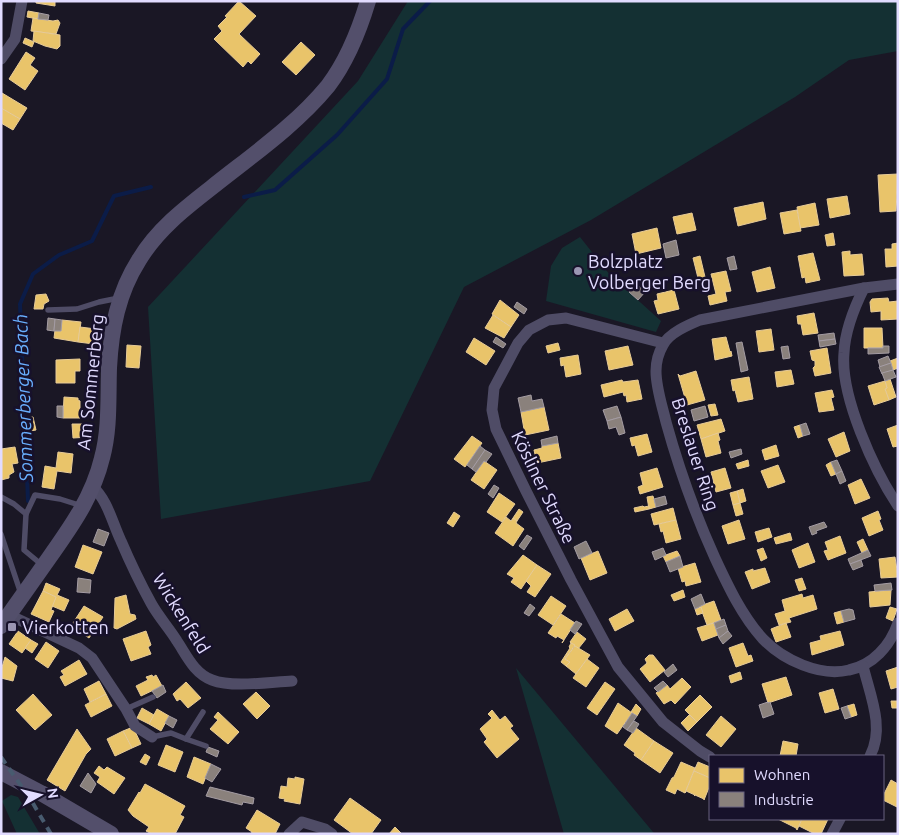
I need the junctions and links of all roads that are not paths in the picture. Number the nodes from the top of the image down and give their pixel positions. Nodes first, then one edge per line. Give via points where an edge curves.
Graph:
1 (22, 1) edge
2 (368, 1) edge
3 (1, 59) edge
4 (898, 284) edge
5 (864, 288) junction
6 (120, 298) junction
7 (48, 310) dead end
8 (663, 343) junction
9 (93, 487) junction
10 (1, 498) edge
11 (84, 506) junction
12 (898, 506) edge
13 (26, 514) junction
14 (1, 534) edge
15 (43, 566) junction
16 (22, 597) junction
17 (4, 621) edge
18 (898, 623) edge
19 (863, 666) junction
20 (292, 681) dead end
21 (153, 697) dead end
22 (126, 709) junction
23 (203, 712) dead end
24 (152, 737) joint
25 (186, 739) junction
26 (206, 746) dead end
27 (871, 755) edge
28 (709, 757) edge
29 (1, 772) edge
30 (839, 820) edge
31 (111, 834) edge
32 (289, 834) edge
33 (332, 834) edge
34 (832, 834) edge

1 - 3 street via 15,40
2 - 6 street, Am Sommerberg via 349,53 328,86 297,118 163,228 150,242
4 - 5 street
5 - 8 street via 700,320 677,331
5 - 12 street via 846,336 844,364 860,430 877,470
6 - 7 lane via 77,309
6 - 9 street, Am Sommerberg via 111,340 107,434
8 - 19 street, Breslauer Ring via 656,381 672,444 702,529 750,624 775,649 800,663 836,673
8 - 28 street, Kösliner Straße via 566,318 548,320 529,330 518,343 494,388 492,410 496,429 521,482 618,667 663,722
9 - 11 street, Am Sommerberg
9 - 20 street, Wickenfeld via 102,496 151,604 200,674 223,683
10 - 13 lane
11 - 13 lane via 35,495
11 - 15 street, Am Sommerberg
13 - 15 lane via 24,550
14 - 16 lane
15 - 16 street, Am Sommerberg
16 - 17 street, Am Sommerberg
17 - 22 street via 79,648 92,658
18 - 19 street, Breslauer Ring via 887,644
19 - 27 street via 877,728
21 - 22 lane
22 - 24 street via 136,726
23 - 25 lane
24 - 25 lane via 171,733
25 - 26 lane
29 - 31 street
30 - 34 street
32 - 33 street via 302,822

